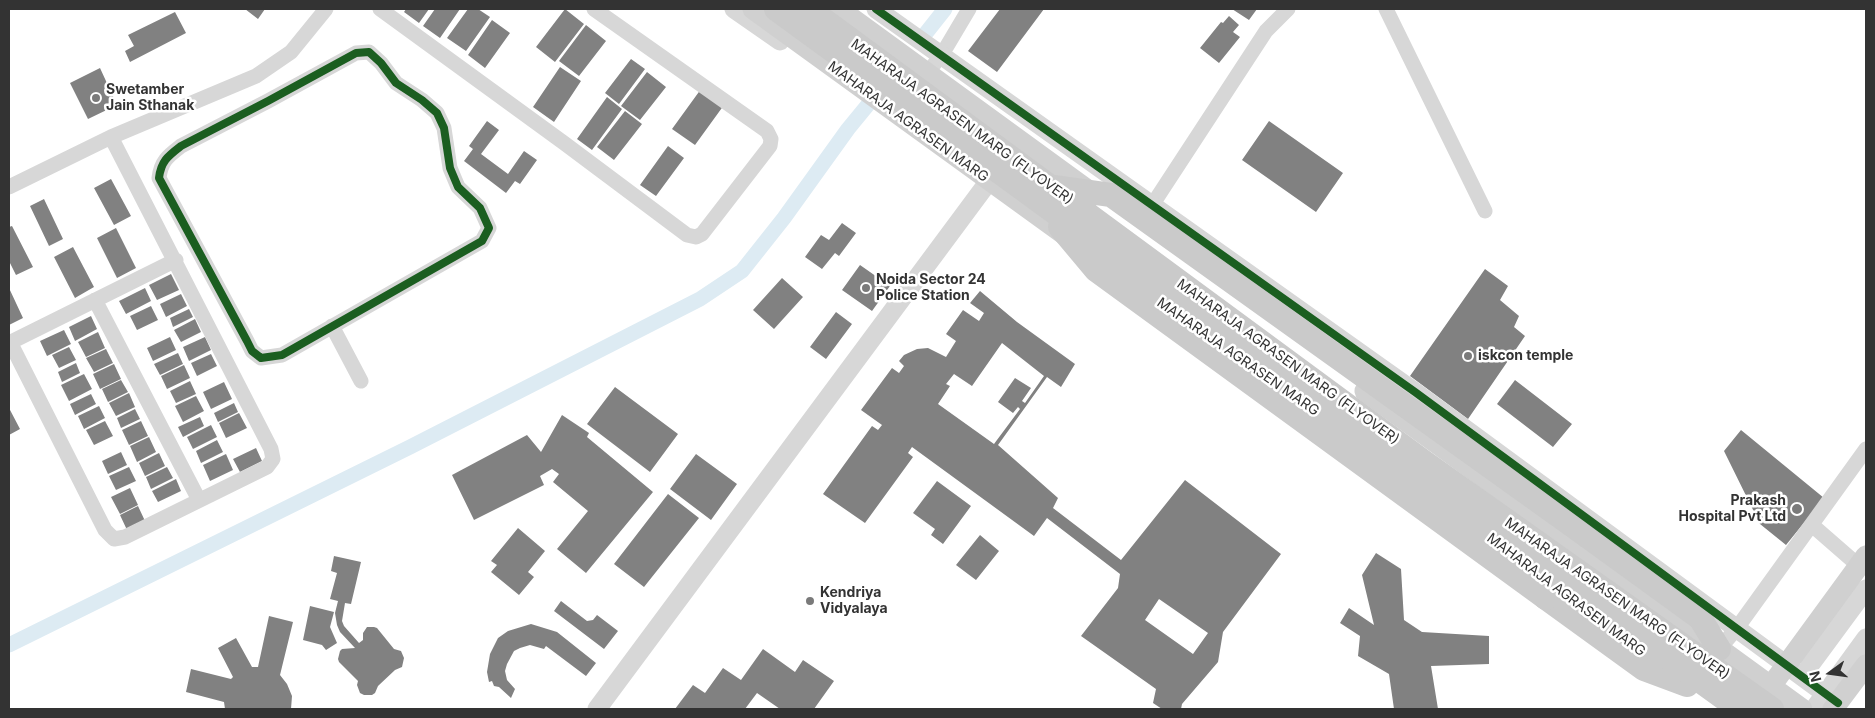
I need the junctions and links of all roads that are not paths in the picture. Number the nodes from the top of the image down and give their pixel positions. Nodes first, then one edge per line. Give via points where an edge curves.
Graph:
1 (326, 9) edge
2 (380, 9) edge
3 (594, 9) edge
4 (734, 9) edge
5 (753, 9) edge
6 (776, 9) edge
7 (809, 9) edge
8 (839, 9) edge
9 (876, 9) edge
10 (969, 9) edge
11 (1288, 9) edge
12 (1386, 9) edge
13 (941, 55) junction
14 (826, 62) junction
15 (927, 72) junction
16 (258, 75) junction
17 (271, 99) junction
18 (111, 136) junction
19 (988, 181) junction
20 (9, 187) edge
21 (1045, 194) junction
22 (1152, 206) junction
23 (1485, 211) dead end
24 (1138, 227) junction
25 (176, 260) junction
26 (95, 300) junction
27 (332, 326) junction
28 (10, 343) edge
29 (361, 381) dead end
30 (1866, 449) edge
31 (198, 500) junction
32 (1812, 524) junction
33 (1550, 526) junction
34 (1863, 561) edge
35 (1527, 566) junction
36 (1866, 589) edge
37 (1737, 628) junction
38 (1866, 638) edge
39 (1719, 649) junction
40 (1787, 665) junction
41 (1810, 665) dead end
42 (1866, 665) edge
43 (1834, 682) tunnel mouth
44 (1687, 685) junction
45 (1771, 698) edge
46 (1836, 706) edge
47 (597, 709) edge
48 (1720, 709) edge
49 (1739, 709) edge
50 (1802, 709) edge

1 - 16 street via 291,52
2 - 3 street via 687,235 696,238 770,146 771,139 767,131
4 - 14 street via 798,54
5 - 14 main road, MAHARAJA AGRASEN MARG
6 - 21 main road, MAHARAJA AGRASEN MARG (FLYOVER), bridge
7 - 21 main road, MAHARAJA AGRASEN MARG (FLYOVER), bridge
8 - 15 main road
9 - 13 street
10 - 13 street
11 - 22 street via 1266,31
12 - 23 street
13 - 15 street
13 - 22 street
14 - 19 main road, MAHARAJA AGRASEN MARG
15 - 24 main road
16 - 17 street
16 - 18 street
17 - 27 street via 181,146 160,166 159,178 252,352 261,358 282,355
17 - 27 street via 356,53 368,52 396,83 437,113 444,128 450,168 458,187 480,208 489,228 482,241
18 - 20 street
18 - 25 street
19 - 35 main road, MAHARAJA AGRASEN MARG
19 - 47 street
21 - 39 main road, bridge via 1111,195 1700,618
21 - 44 main road, bridge via 1096,270 1644,669
21 - 45 main road, MAHARAJA AGRASEN MARG (FLYOVER), bridge via 1424,462
21 - 49 main road, MAHARAJA AGRASEN MARG (FLYOVER), bridge
22 - 24 street
22 - 37 street via 1415,392
24 - 33 main road
25 - 26 street
25 - 31 street via 271,449 273,459 267,467
26 - 28 street
26 - 31 street
27 - 29 street
28 - 31 street via 104,530 114,539 125,537
30 - 32 street
32 - 34 street
32 - 37 street
33 - 35 main road
33 - 39 main road
34 - 40 main road
35 - 44 main road, MAHARAJA AGRASEN MARG
36 - 41 street
37 - 39 street
37 - 40 street
38 - 43 street
39 - 45 main road
40 - 45 main road
40 - 46 street
42 - 46 main road
44 - 48 main road, MAHARAJA AGRASEN MARG
45 - 50 main road

